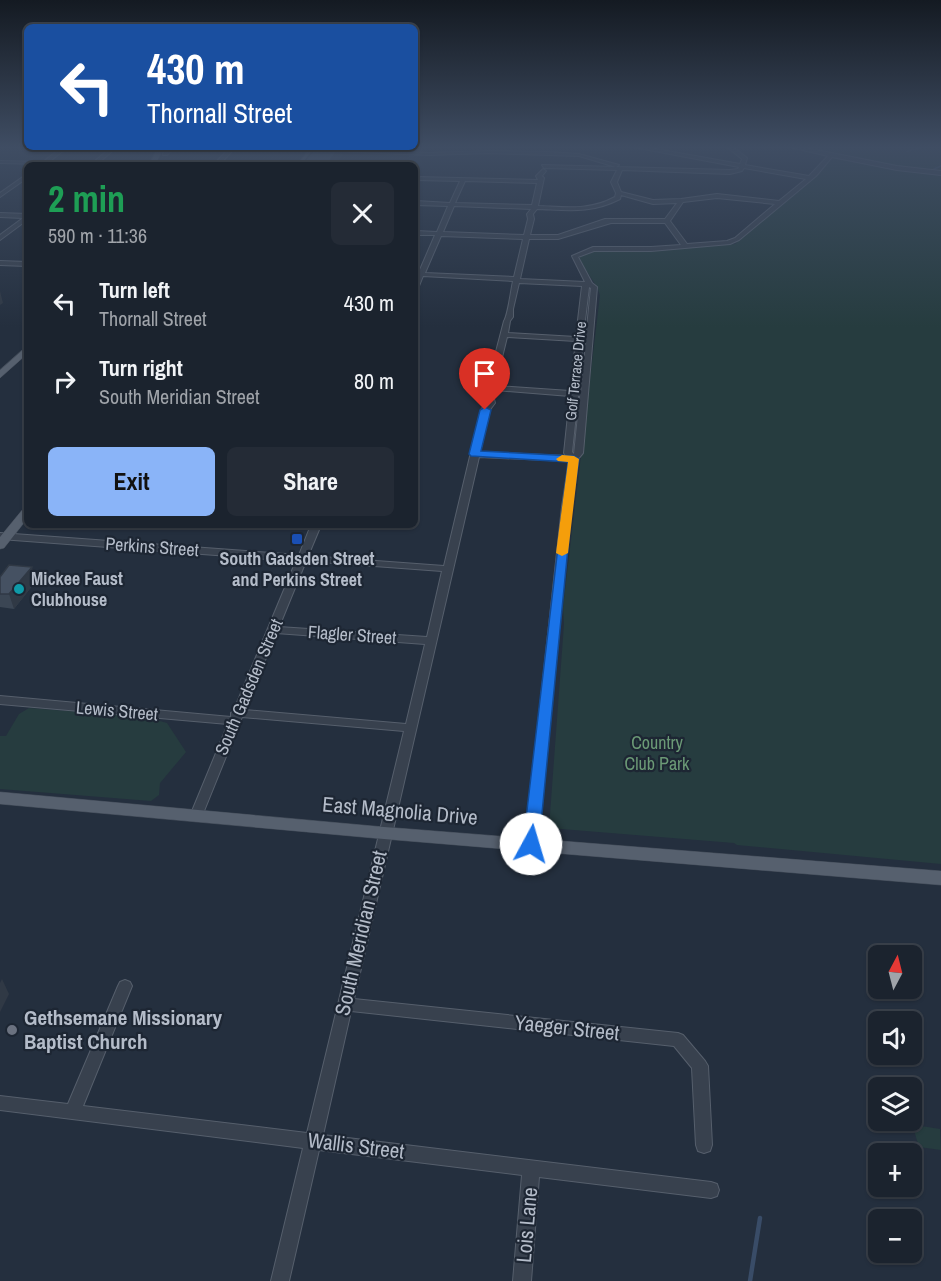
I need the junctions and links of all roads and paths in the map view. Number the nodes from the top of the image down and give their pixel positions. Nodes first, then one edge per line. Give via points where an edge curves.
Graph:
1 (451, 207) edge
2 (498, 207) edge
3 (601, 207) edge
4 (677, 207) edge
5 (774, 207) edge
6 (534, 209) junction
7 (0, 215) edge
8 (24, 217) edge
9 (24, 219) edge
10 (601, 219) dead end
11 (667, 221) junction
12 (609, 222) junction
13 (418, 233) edge
14 (440, 234) junction
15 (526, 237) junction
16 (0, 238) edge
17 (686, 247) junction
18 (0, 263) edge
19 (24, 264) edge
20 (418, 275) edge
21 (517, 280) junction
22 (589, 284) junction
23 (504, 335) junction
24 (579, 338) junction
25 (589, 339) junction
26 (24, 353) edge
27 (0, 375) edge
28 (490, 391) junction
29 (574, 393) junction
30 (584, 394) junction
31 (475, 454) junction
32 (574, 459) junction
33 (24, 514) edge
34 (315, 528) edge
35 (2, 539) edge
36 (302, 558) junction
37 (448, 569) junction
38 (273, 630) junction
39 (430, 641) junction
40 (0, 700) edge
41 (235, 717) junction
42 (410, 728) junction
43 (0, 798) edge
44 (196, 816) junction
45 (384, 833) junction
46 (531, 844) junction
47 (941, 878) edge
48 (125, 986) dead end
49 (344, 1004) junction
50 (0, 1103) edge
51 (72, 1112) junction
52 (314, 1141) junction
53 (704, 1144) dead end
54 (531, 1169) junction
55 (711, 1191) dead end
56 (280, 1281) edge
57 (522, 1281) edge

1 - 14 street
2 - 6 street
3 - 6 street
4 - 11 street
5 - 17 street, Golf Terrace Drive via 730,242
6 - 15 street, South Meridian Street via 536,214
7 - 8 street
9 - 16 street
10 - 12 street
11 - 12 street
11 - 17 street
12 - 15 street via 565,236
13 - 14 street
14 - 15 street
14 - 20 street
15 - 21 street, South Meridian Street
17 - 22 street, Golf Terrace Drive via 579,253 576,261
18 - 19 street
20 - 21 street
21 - 22 street
21 - 23 street, South Meridian Street
22 - 24 street, Golf Terrace Drive via 585,286
22 - 25 street, Golf Terrace Drive via 594,287
23 - 24 street
23 - 28 street, South Meridian Street
24 - 25 street
24 - 29 street, Golf Terrace Drive
25 - 30 street, Golf Terrace Drive
26 - 27 main road
28 - 29 street
28 - 31 street, South Meridian Street via 491,403 485,410
29 - 30 street
29 - 32 street, Golf Terrace Drive via 568,453
30 - 32 street, Golf Terrace Drive via 579,453
31 - 32 street
31 - 37 street, South Meridian Street
32 - 46 street, Golf Terrace Drive
33 - 35 main road
34 - 36 street, South Gadsden Street
35 - 36 street, Perkins Street
36 - 37 street, Perkins Street
36 - 38 street, South Gadsden Street
37 - 39 street, South Meridian Street
38 - 39 street, Flagler Street
38 - 41 street, South Gadsden Street
39 - 42 street, South Meridian Street
40 - 41 street, Lewis Street
41 - 42 street, Lewis Street
41 - 44 street, South Gadsden Street
42 - 45 street, South Meridian Street
43 - 44 main road, East Magnolia Drive
44 - 45 main road, East Magnolia Drive
45 - 46 main road, East Magnolia Drive
45 - 49 street, South Meridian Street
46 - 47 main road, East Magnolia Drive
48 - 51 street
49 - 52 street, South Meridian Street
49 - 53 street, Yaeger Street via 678,1040 700,1066
50 - 51 street, Wallis Street
51 - 52 street, Wallis Street
52 - 54 street, Wallis Street
52 - 56 street, South Meridian Street
54 - 55 street, Wallis Street
54 - 57 street, Lois Lane

